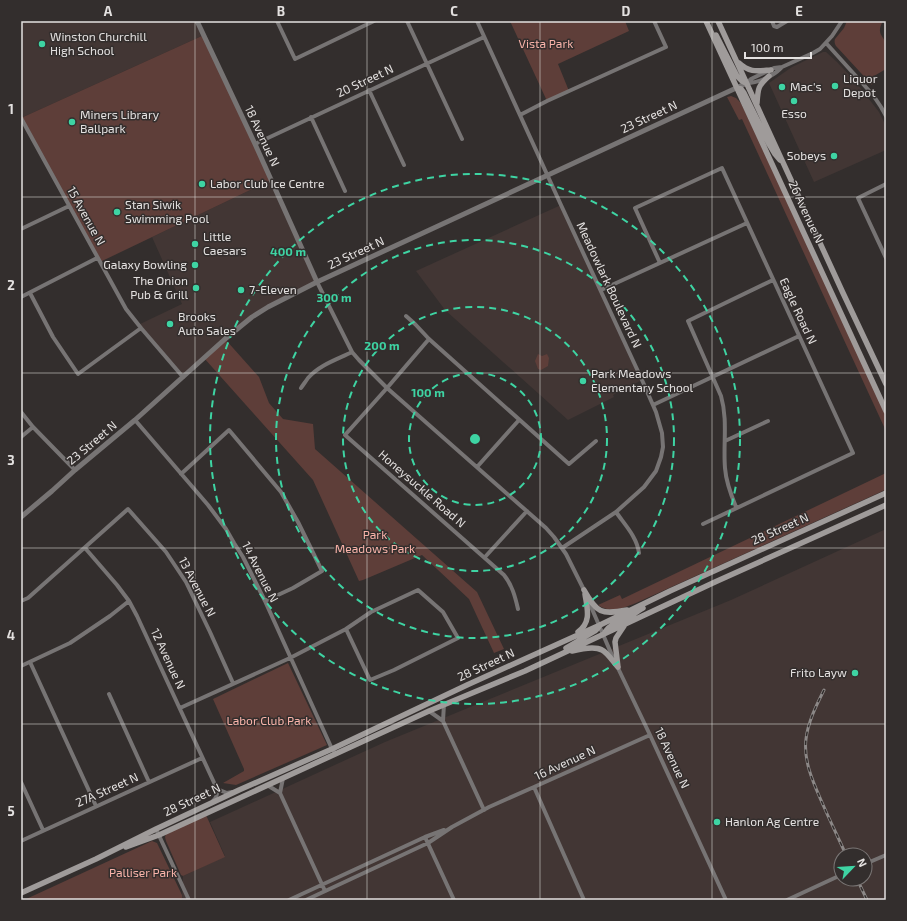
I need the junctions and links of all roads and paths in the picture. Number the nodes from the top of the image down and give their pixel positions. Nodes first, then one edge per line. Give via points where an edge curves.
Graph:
1 (197, 21) edge
2 (277, 21) edge
3 (374, 21) edge
4 (407, 21) edge
5 (477, 21) edge
6 (654, 21) edge
7 (706, 21) edge
8 (718, 21) edge
9 (772, 21) edge
10 (787, 21) edge
11 (842, 21) edge
12 (484, 37) junction
13 (826, 43) junction
14 (737, 62) junction
15 (427, 64) junction
16 (782, 67) junction
17 (771, 70) junction
18 (769, 76) junction
19 (747, 83) junction
20 (737, 88) junction
21 (369, 90) junction
22 (886, 104) edge
23 (757, 105) junction
24 (881, 107) junction
25 (520, 115) junction
26 (886, 116) edge
27 (21, 118) edge
28 (311, 118) junction
29 (462, 138) dead end
30 (255, 144) junction
31 (404, 165) dead end
32 (785, 166) junction
33 (548, 175) junction
34 (886, 184) edge
35 (345, 192) dead end
36 (69, 206) junction
37 (747, 222) junction
38 (21, 229) edge
39 (98, 258) junction
40 (886, 258) edge
41 (660, 263) junction
42 (773, 280) junction
43 (318, 282) junction
44 (601, 290) junction
45 (30, 293) junction
46 (21, 297) edge
47 (406, 316) dead end
48 (140, 328) junction
49 (799, 336) junction
50 (429, 339) junction
51 (352, 352) junction
52 (183, 377) junction
53 (712, 377) junction
54 (886, 384) edge
55 (874, 385) junction
56 (301, 388) dead end
57 (387, 388) junction
58 (653, 405) junction
59 (886, 407) edge
60 (21, 412) edge
61 (886, 412) edge
62 (135, 420) junction
63 (519, 420) junction
64 (768, 421) dead end
65 (33, 427) junction
66 (21, 437) edge
67 (596, 441) dead end
68 (726, 441) junction
69 (477, 467) junction
70 (75, 470) junction
71 (181, 474) junction
72 (886, 493) edge
73 (886, 501) edge
74 (886, 505) edge
75 (736, 508) junction
76 (527, 511) junction
77 (616, 512) junction
78 (21, 517) edge
79 (859, 517) junction
80 (703, 524) dead end
81 (85, 548) junction
82 (562, 548) junction
83 (639, 553) dead end
84 (485, 557) junction
85 (584, 590) junction
86 (670, 591) junction
87 (21, 601) edge
88 (129, 601) junction
89 (264, 601) junction
90 (635, 608) junction
91 (518, 609) dead end
92 (625, 624) junction
93 (600, 625) junction
94 (346, 629) junction
95 (603, 634) junction
96 (566, 640) junction
97 (562, 653) junction
98 (290, 658) junction
99 (30, 662) junction
100 (21, 666) edge
101 (618, 667) junction
102 (525, 671) junction
103 (233, 683) junction
104 (109, 694) dead end
105 (444, 704) junction
106 (180, 708) junction
107 (429, 711) junction
108 (443, 721) junction
109 (650, 735) junction
110 (334, 752) junction
111 (202, 758) junction
112 (283, 778) junction
113 (21, 782) edge
114 (149, 782) junction
115 (267, 785) junction
116 (534, 787) junction
117 (217, 789) junction
118 (239, 790) junction
119 (280, 793) junction
120 (96, 806) junction
121 (208, 806) junction
122 (484, 810) junction
123 (452, 827) junction
124 (156, 829) junction
125 (43, 830) junction
126 (159, 835) junction
127 (425, 837) junction
128 (21, 841) edge
129 (428, 843) junction
130 (886, 855) edge
131 (96, 859) junction
132 (873, 861) edge
133 (833, 879) edge
134 (322, 885) junction
135 (325, 891) junction
136 (21, 893) edge
137 (189, 900) edge
138 (289, 900) edge
139 (306, 900) edge
140 (454, 900) edge
141 (584, 900) edge
142 (726, 900) edge
143 (787, 900) edge

1 - 30 street, 18 Avenue N
2 - 3 street via 295,59
4 - 15 street
5 - 12 street, Meadowlark Boulevard N
6 - 25 street via 666,47
7 - 19 main road via 714,31 737,76
7 - 20 main road, 26 Avenue N
8 - 14 main road, 26 Avenue N
9 - 10 street via 777,27
11 - 13 street, 23 Street N
12 - 15 street, 20 Street N
12 - 25 street, Meadowlark Boulevard N
13 - 16 street, 23 Street N via 813,53
13 - 24 street
14 - 17 main road via 749,70
14 - 19 main road, 26 Avenue N
15 - 21 street, 20 Street N
15 - 29 street
16 - 17 street, 23 Street N
16 - 18 street, 23 Street N
17 - 19 street, 23 Street N
18 - 19 street, 23 Street N
18 - 23 main road via 758,89
19 - 20 street, 23 Street N
19 - 23 main road, 26 Avenue N
20 - 32 main road via 744,93 769,144
20 - 33 street, 23 Street N
20 - 55 main road, 26 Avenue N
21 - 28 street, 20 Street N
21 - 31 street
22 - 24 street
23 - 32 main road, 26 Avenue N
24 - 26 street
25 - 33 street, Meadowlark Boulevard N
27 - 36 street, 15 Avenue N
28 - 30 street, 20 Street N
28 - 35 street
30 - 43 street, 18 Avenue N
32 - 54 main road, 26 Avenue N
33 - 43 street, 23 Street N
33 - 44 street, Meadowlark Boulevard N
34 - 40 street via 858,198
36 - 38 street
36 - 39 street, 15 Avenue N
37 - 41 street
37 - 41 street, Eagle Road N via 722,168 635,208
37 - 42 street, Eagle Road N
39 - 45 street
39 - 48 street, 15 Avenue N via 126,309
41 - 44 street
42 - 49 street, Eagle Road N
42 - 53 street via 688,321
43 - 51 street, 18 Avenue N
43 - 52 street, 23 Street N via 252,317
44 - 58 street, Meadowlark Boulevard N
45 - 46 street
45 - 48 street via 53,337 78,374
47 - 50 street
48 - 52 street, 15 Avenue N
49 - 53 street
49 - 75 street, Eagle Road N via 853,453
50 - 57 street
50 - 63 street
51 - 56 street via 316,370
51 - 57 street, 18 Avenue N
52 - 62 street, 23 Street N
53 - 58 street
53 - 68 street via 723,404
55 - 59 main road
55 - 61 main road, 26 Avenue N
57 - 69 street, 18 Avenue N
57 - 84 street, Honeysuckle Road N via 346,435
58 - 77 street, Meadowlark Boulevard N via 663,438 659,464 644,487
60 - 65 street
62 - 70 street, 23 Street N
62 - 71 street, 14 Avenue N
63 - 67 street via 570,464
63 - 69 street
64 - 68 street
65 - 66 street
65 - 70 street
68 - 75 street via 726,478
69 - 76 street, 18 Avenue N
70 - 78 street, 23 Street N
71 - 89 street, 14 Avenue N via 226,529
71 - 89 street via 229,430 281,492 322,571
72 - 86 main road, 28 Street N
73 - 79 main road
74 - 79 main road, 28 Street N
75 - 80 street, Eagle Road N
76 - 82 street, 18 Avenue N via 546,528
76 - 84 street
77 - 82 street, Meadowlark Boulevard N
77 - 83 street via 635,539
79 - 92 main road, 28 Street N
81 - 87 street via 28,598
81 - 88 street, 12 Avenue N
81 - 103 street, 13 Avenue N via 128,510 166,552 186,582
82 - 85 street, 18 Avenue N
84 - 91 street, Honeysuckle Road N via 508,580
85 - 90 main road via 596,608 605,612
85 - 93 street, 18 Avenue N
85 - 96 main road via 587,622
86 - 90 main road, 28 Street N
86 - 95 main road via 613,624
88 - 99 street via 70,643
88 - 106 street, 12 Avenue N
89 - 98 street, 14 Avenue N
90 - 93 main road, 28 Street N
92 - 95 main road, 28 Street N
92 - 101 main road via 615,642
93 - 95 street, 18 Avenue N
93 - 96 main road, 28 Street N
93 - 102 main road via 595,631
94 - 94 street via 371,612 418,590 443,612 458,638 370,680
94 - 98 street
95 - 97 main road, 28 Street N
95 - 101 street, 18 Avenue N
96 - 110 main road, 28 Street N
97 - 101 main road via 597,648 603,650
97 - 102 main road, 28 Street N
98 - 103 street
98 - 110 street, 14 Avenue N
99 - 100 street
99 - 120 street
101 - 109 street, 18 Avenue N
102 - 105 main road, 28 Street N
103 - 106 street
104 - 114 street
105 - 107 main road, 28 Street N
105 - 108 street
106 - 111 street, 12 Avenue N
107 - 108 street
107 - 110 main road, 28 Street N
108 - 122 street
109 - 116 street, 16 Avenue N
109 - 142 street, 18 Avenue N
110 - 112 main road, 28 Street N
110 - 118 main road, 28 Street N
111 - 114 street, 27A Street N
111 - 117 street, 12 Avenue N
112 - 115 main road, 28 Street N
112 - 119 street
113 - 125 street
114 - 120 street, 27A Street N
115 - 119 street
115 - 126 main road, 28 Street N
116 - 122 street
116 - 141 street, 16 Avenue N
117 - 118 street via 227,793
117 - 121 street via 216,798
118 - 121 main road, 28 Street N
119 - 134 street
120 - 125 street, 27A Street N
121 - 124 main road, 28 Street N
122 - 123 street
123 - 127 street
123 - 129 street
124 - 126 street
124 - 131 main road, 28 Street N
125 - 128 street, 27A Street N
126 - 131 main road, 28 Street N
126 - 137 street
127 - 129 street
127 - 134 street
129 - 135 street
129 - 140 street
130 - 132 street
131 - 136 main road, 28 Street N
133 - 143 street
134 - 135 street
134 - 138 street
135 - 139 street

